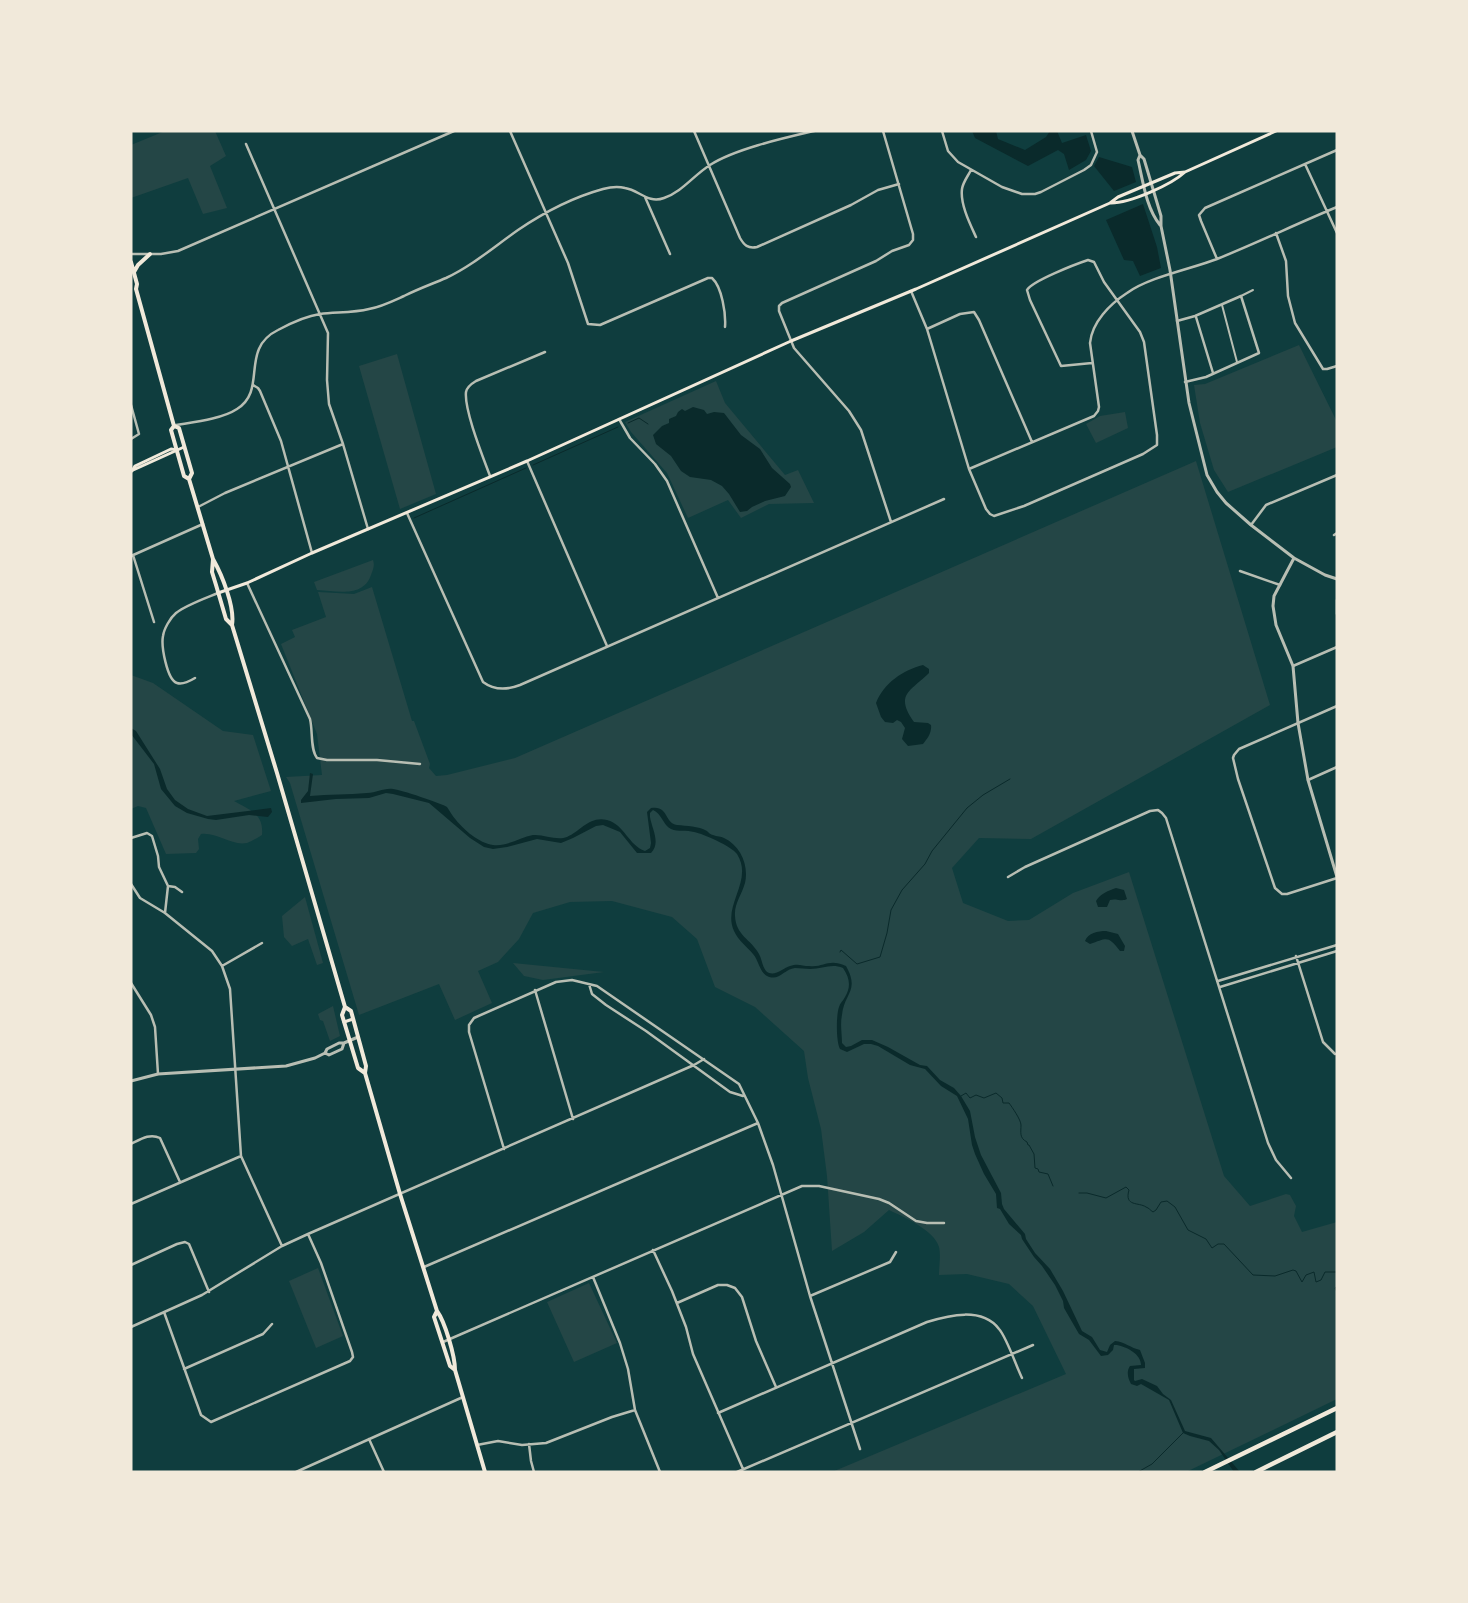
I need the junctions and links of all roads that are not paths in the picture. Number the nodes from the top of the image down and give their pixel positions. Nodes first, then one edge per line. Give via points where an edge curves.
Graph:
1 (454, 131) edge
2 (510, 131) edge
3 (694, 131) edge
4 (814, 131) edge
5 (883, 131) edge
6 (942, 131) edge
7 (1092, 131) edge
8 (1132, 131) edge
9 (1276, 131) edge
10 (246, 144) dead end
11 (1337, 150) edge
12 (1140, 155) junction
13 (1305, 164) junction
14 (709, 166) junction
15 (971, 170) junction
16 (1185, 172) junction
17 (1151, 183) junction
18 (899, 184) junction
19 (1144, 186) junction
20 (1153, 190) junction
21 (1146, 193) junction
22 (645, 197) junction
23 (1110, 203) junction
24 (1337, 207) edge
25 (275, 209) junction
26 (1326, 212) junction
27 (545, 213) junction
28 (1161, 226) junction
29 (1276, 233) junction
30 (1337, 233) edge
31 (976, 237) dead end
32 (131, 254) edge
33 (150, 254) junction
34 (670, 254) dead end
35 (1217, 259) junction
36 (131, 262) edge
37 (134, 272) junction
38 (1170, 275) junction
39 (133, 288) edge
40 (1254, 290) dead end
41 (911, 291) junction
42 (1241, 296) junction
43 (1117, 301) junction
44 (1222, 305) junction
45 (320, 314) junction
46 (1195, 316) junction
47 (1177, 321) junction
48 (725, 327) dead end
49 (927, 329) junction
50 (791, 341) junction
51 (545, 352) dead end
52 (1237, 362) junction
53 (1092, 363) junction
54 (1337, 366) edge
55 (1213, 373) junction
56 (1186, 382) junction
57 (253, 385) junction
58 (131, 405) edge
59 (619, 418) junction
60 (174, 426) junction
61 (131, 439) edge
62 (1032, 442) junction
63 (343, 444) junction
64 (184, 447) junction
65 (177, 450) junction
66 (527, 461) junction
67 (287, 467) junction
68 (969, 469) junction
69 (131, 471) edge
70 (1337, 475) edge
71 (490, 476) junction
72 (189, 479) junction
73 (944, 499) dead end
74 (198, 507) junction
75 (407, 513) junction
76 (891, 522) junction
77 (203, 524) junction
78 (1251, 525) junction
79 (368, 529) junction
80 (312, 552) junction
81 (132, 555) edge
82 (1294, 558) junction
83 (213, 559) junction
84 (1240, 571) dead end
85 (1337, 579) edge
86 (247, 583) junction
87 (1280, 585) junction
88 (226, 590) junction
89 (218, 593) junction
90 (718, 598) junction
91 (1337, 600) edge
92 (1337, 614) edge
93 (154, 622) dead end
94 (232, 625) junction
95 (607, 646) junction
96 (1337, 647) edge
97 (1292, 666) junction
98 (195, 678) dead end
99 (1337, 706) edge
100 (1298, 722) junction
101 (420, 764) dead end
102 (1337, 767) edge
103 (1308, 780) junction
104 (131, 838) edge
105 (1008, 877) dead end
106 (1337, 878) edge
107 (131, 884) edge
108 (168, 886) junction
109 (182, 892) dead end
110 (165, 913) junction
111 (262, 943) dead end
112 (1337, 945) edge
113 (1337, 951) edge
114 (1296, 956) junction
115 (1298, 963) junction
116 (222, 966) junction
117 (1218, 981) junction
118 (131, 983) edge
119 (589, 984) junction
120 (1220, 987) junction
121 (535, 990) junction
122 (345, 1007) junction
123 (353, 1019) junction
124 (344, 1022) junction
125 (358, 1037) junction
126 (350, 1041) junction
127 (344, 1043) junction
128 (325, 1053) junction
129 (1335, 1054) dead end
130 (704, 1059) junction
131 (694, 1065) junction
132 (236, 1069) junction
133 (365, 1073) junction
134 (158, 1074) junction
135 (131, 1082) edge
136 (744, 1097) junction
137 (573, 1119) junction
138 (758, 1123) junction
139 (131, 1144) edge
140 (504, 1149) junction
141 (241, 1156) junction
142 (1291, 1178) dead end
143 (180, 1182) junction
144 (400, 1194) junction
145 (780, 1195) junction
146 (131, 1204) edge
147 (944, 1223) dead end
148 (308, 1234) junction
149 (282, 1246) junction
150 (653, 1250) junction
151 (896, 1252) dead end
152 (131, 1265) edge
153 (424, 1267) junction
154 (593, 1277) junction
155 (209, 1292) junction
156 (810, 1296) junction
157 (677, 1303) junction
158 (437, 1311) junction
159 (164, 1312) junction
160 (272, 1324) dead end
161 (131, 1327) edge
162 (448, 1340) junction
163 (442, 1342) junction
164 (1033, 1345) dead end
165 (1011, 1354) junction
166 (832, 1364) junction
167 (184, 1368) junction
168 (455, 1370) junction
169 (1022, 1378) dead end
170 (776, 1387) junction
171 (463, 1397) junction
172 (1337, 1408) edge
173 (636, 1410) junction
174 (718, 1413) junction
175 (851, 1422) junction
176 (1337, 1432) edge
177 (369, 1439) junction
178 (529, 1444) junction
179 (477, 1445) junction
180 (860, 1449) dead end
181 (743, 1469) junction
182 (296, 1472) edge
183 (384, 1472) edge
184 (485, 1472) edge
185 (534, 1472) edge
186 (660, 1472) edge
187 (737, 1472) edge
188 (1205, 1472) edge
189 (1256, 1472) edge

1 - 25 street
2 - 27 street
3 - 14 street
4 - 14 street via 750,148
5 - 18 street
6 - 15 street via 952,155
7 - 15 street via 1097,152 1091,164 1035,194 1013,192
8 - 12 street
9 - 16 main road
10 - 25 street
11 - 13 street
12 - 17 street
12 - 19 street via 1138,160
13 - 26 street
13 - 35 street via 1204,208 1201,221
14 - 18 street via 740,238 750,248 831,215 878,190
14 - 22 street via 667,198 654,200
15 - 31 street via 962,192
16 - 17 main road
16 - 20 main road
17 - 19 main road
17 - 20 street
18 - 50 street via 913,234 912,242 782,303 779,306 780,316
19 - 21 street
19 - 23 main road
20 - 21 main road
20 - 28 street
21 - 23 main road via 1120,203
21 - 28 street via 1154,218
22 - 27 street via 627,188 610,187
22 - 34 street
23 - 41 main road
24 - 26 street
25 - 33 street via 178,251
25 - 45 street
26 - 29 street
26 - 30 street
27 - 45 street via 448,278 370,309
27 - 48 street via 568,264 588,324 600,324 712,278 717,283 726,316
28 - 38 street
29 - 35 street
29 - 54 street via 1286,261 1288,296 1295,323 1323,369
32 - 33 street
33 - 37 main road
35 - 38 street
36 - 37 main road
37 - 39 main road via 137,284
38 - 43 street via 1135,288
38 - 47 street
39 - 60 main road
40 - 42 street
41 - 49 street
41 - 50 main road
42 - 44 street
42 - 52 street via 1259,354
43 - 53 street via 1098,319 1091,333
43 - 53 street via 1091,260 1028,287 1027,294 1061,366
43 - 68 street via 1144,342 1157,445 999,516 990,514
44 - 46 street
44 - 52 street
45 - 57 street via 286,326 264,339 257,352
45 - 63 street via 329,342 329,404
46 - 47 street
46 - 55 street
47 - 56 street
49 - 62 street via 960,314 974,312
49 - 68 street
50 - 59 main road
50 - 76 street via 861,430
51 - 71 street via 476,381 466,391 467,407
52 - 55 street
53 - 62 street via 1098,411 1094,416
55 - 56 street
56 - 78 street via 1207,475 1226,503
57 - 60 street via 248,398 236,410
57 - 67 street via 266,404 281,441
58 - 61 street via 139,434
59 - 66 main road
59 - 90 street via 630,438 667,481
60 - 64 main road via 179,428
60 - 65 main road via 171,430
62 - 68 street
63 - 67 street
63 - 79 street
64 - 65 main road
64 - 72 main road via 192,473
65 - 69 main road via 171,449
65 - 72 main road via 184,476
66 - 71 main road
66 - 95 street
67 - 74 street
67 - 80 street
70 - 78 street via 1266,505
71 - 75 main road
72 - 74 main road
73 - 76 street
74 - 77 main road
75 - 79 main road
75 - 95 street via 473,662 487,685 497,689 514,687
76 - 90 street
77 - 81 street
77 - 83 main road
78 - 82 street
79 - 80 main road
80 - 86 main road
81 - 93 street
82 - 85 street
82 - 87 street
83 - 88 main road
83 - 89 main road via 212,572
84 - 87 street
86 - 88 main road
86 - 101 street via 310,718 315,756 321,759
87 - 97 street via 1273,606 1276,625
88 - 89 main road
88 - 94 main road
89 - 94 main road via 226,619
89 - 98 street via 177,613 163,635 164,656 172,679 182,683
90 - 95 street
91 - 92 street
94 - 122 main road
96 - 97 street
97 - 100 street
99 - 100 street
100 - 103 street
100 - 106 street via 1240,749 1234,754 1233,762 1279,893 1294,892
102 - 103 street
103 - 106 street
104 - 108 street via 147,833 152,836 159,867
105 - 117 street via 1158,810 1166,818
107 - 110 street via 140,898
108 - 109 street
108 - 110 street
110 - 116 street via 212,951
111 - 116 street
112 - 114 street
113 - 115 street
114 - 115 street
114 - 117 street
115 - 120 street
115 - 129 street via 1323,1042
116 - 132 street via 230,988
117 - 120 street
118 - 134 street via 155,1027
119 - 121 street via 560,980
119 - 130 street via 597,986
119 - 131 street via 592,994 606,1005
120 - 142 street via 1268,1143 1276,1160
121 - 137 street
121 - 140 street via 480,1014 468,1027
122 - 123 main road via 351,1011
122 - 124 main road
123 - 124 main road
123 - 125 main road
124 - 126 main road
125 - 126 street
125 - 133 main road
126 - 127 street
126 - 133 main road via 358,1068
127 - 128 street via 339,1042
127 - 128 street via 342,1049 329,1055
128 - 132 street via 286,1066
130 - 131 street
130 - 136 street via 739,1084
131 - 136 street via 730,1092
131 - 137 street
132 - 134 street
132 - 141 street
133 - 144 main road
134 - 135 street
136 - 138 street
137 - 140 street
138 - 145 street
138 - 153 street
139 - 143 street via 146,1137 160,1138
140 - 144 street
141 - 143 street
141 - 149 street
143 - 146 street
144 - 148 street
144 - 153 main road
145 - 147 street via 802,1186 819,1186 879,1199 916,1221
145 - 150 street
145 - 156 street
148 - 149 street
148 - 167 street via 352,1352 350,1361 211,1422 201,1415
149 - 155 street
150 - 154 street
150 - 157 street
151 - 156 street via 890,1262
152 - 155 street via 185,1242 189,1244
153 - 158 main road
154 - 162 street
154 - 173 street via 623,1351
155 - 159 street
156 - 166 street
157 - 170 street via 718,1286 727,1284 735,1288 742,1297
157 - 174 street
158 - 162 main road
158 - 163 main road via 434,1317
159 - 161 street
159 - 167 street
160 - 167 street via 263,1334
162 - 163 street
162 - 168 main road
163 - 168 main road via 450,1366
164 - 165 street
165 - 166 street via 993,1322 976,1315 957,1315 927,1322
165 - 169 street
165 - 175 street
166 - 170 street
166 - 175 street
168 - 171 main road
170 - 174 street
171 - 177 street
171 - 179 main road
172 - 188 highway
173 - 178 street via 550,1442
173 - 186 street
174 - 181 street
175 - 180 street
175 - 181 street
176 - 189 highway
177 - 182 street
177 - 183 street
178 - 179 street via 498,1441
178 - 185 street
179 - 184 main road
181 - 187 street

